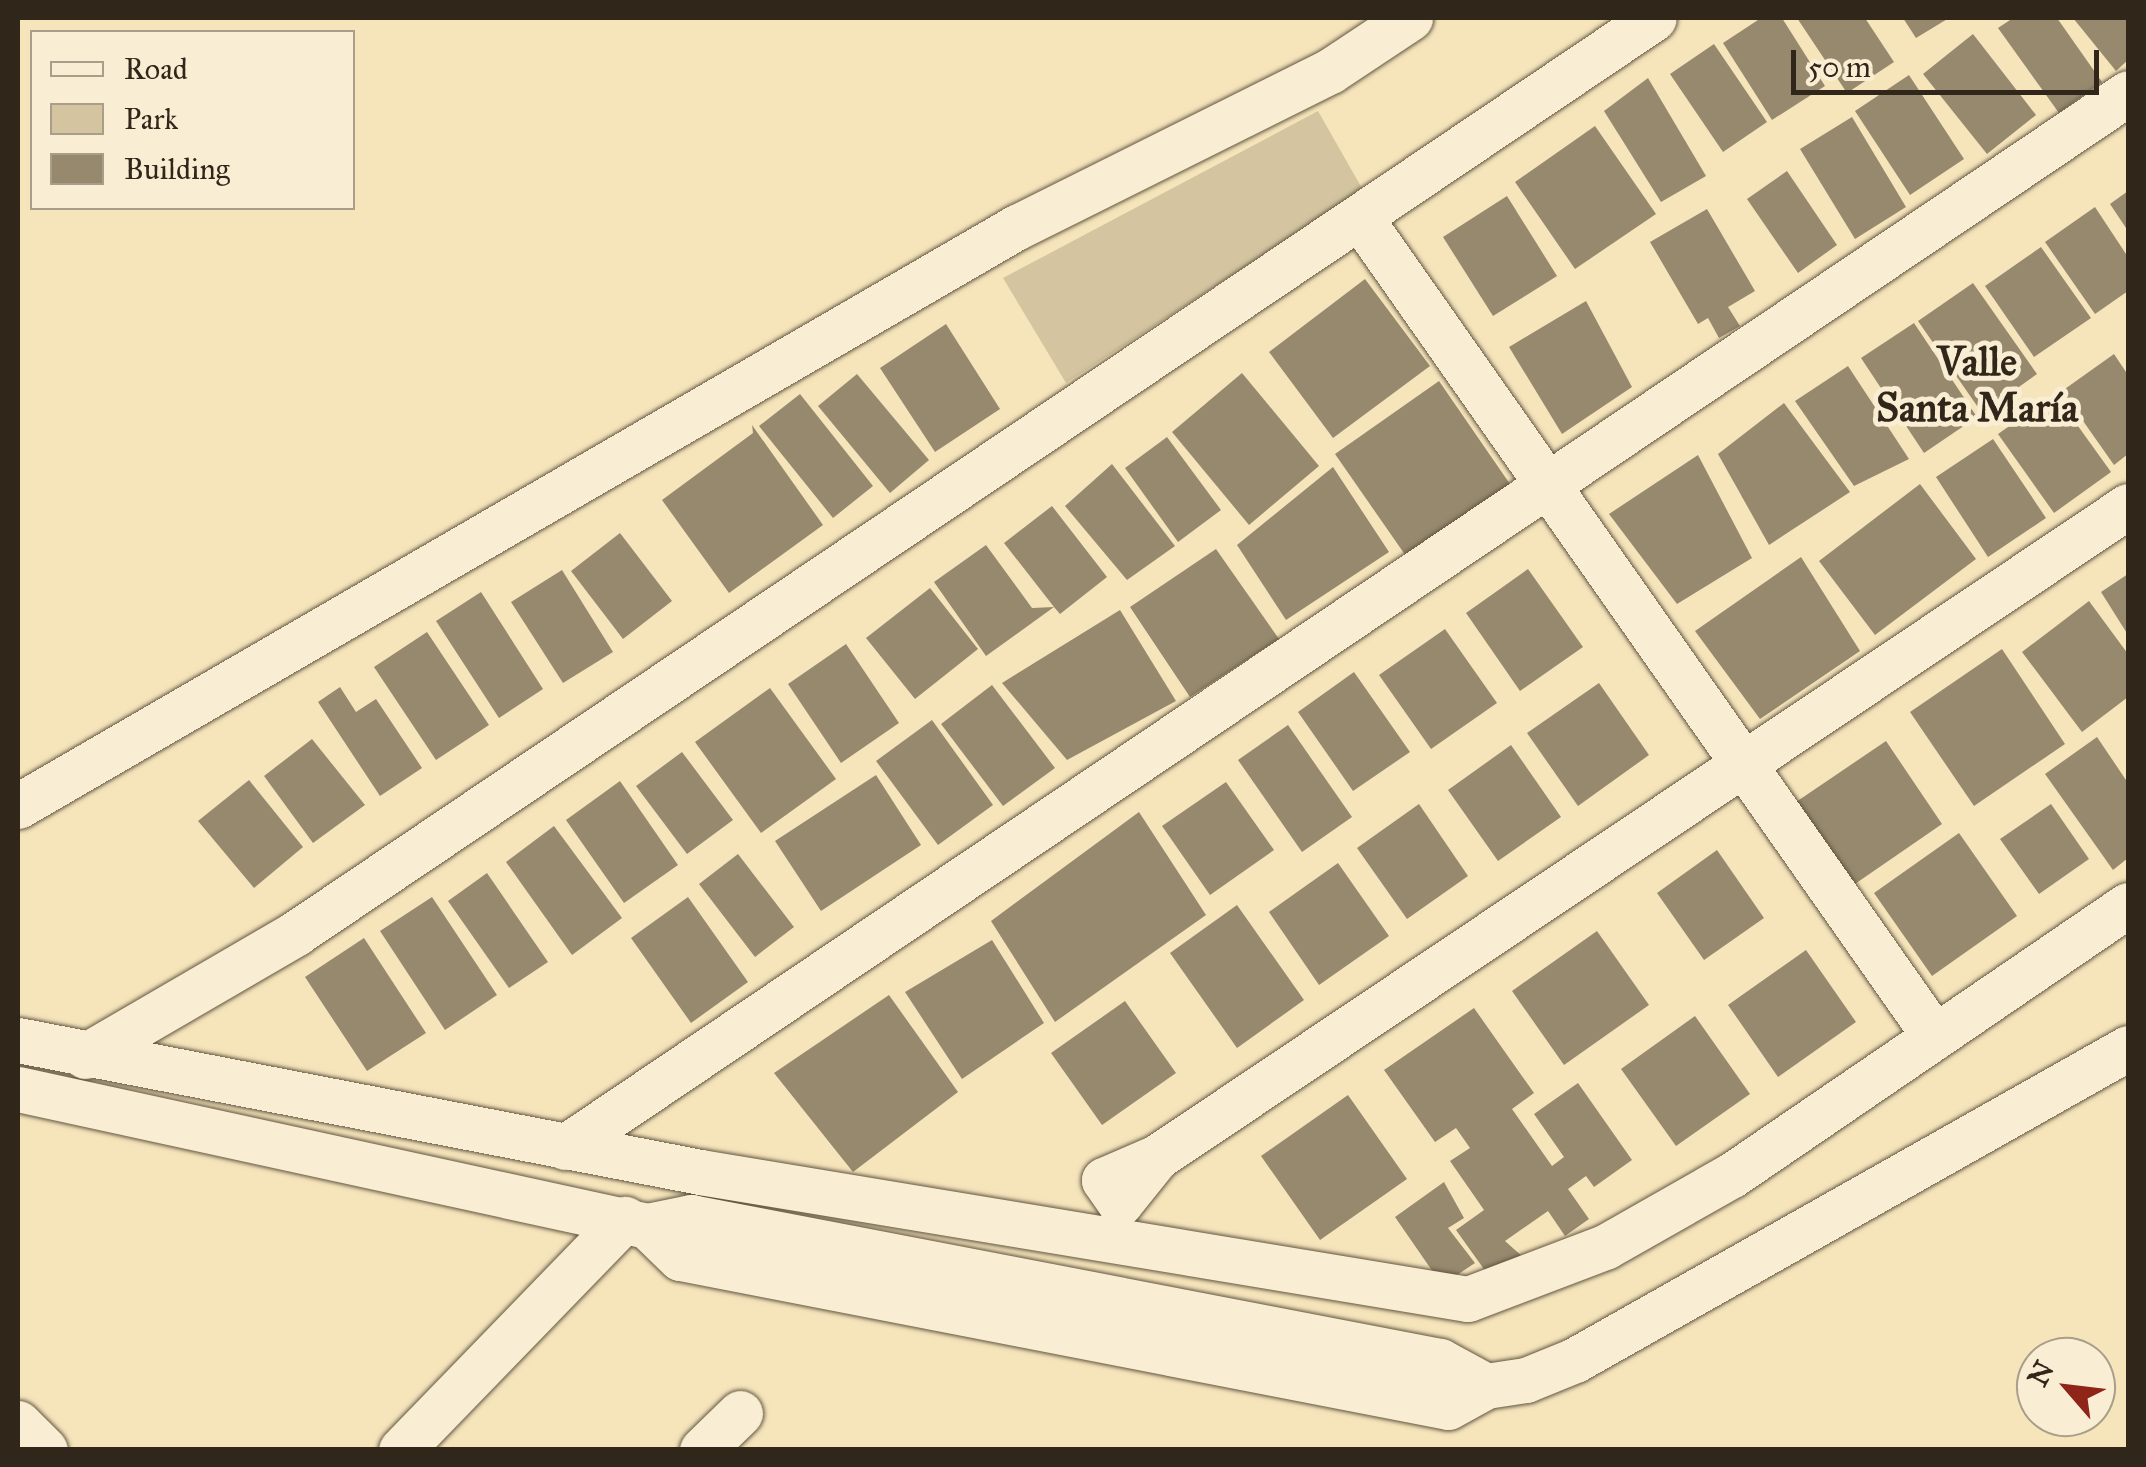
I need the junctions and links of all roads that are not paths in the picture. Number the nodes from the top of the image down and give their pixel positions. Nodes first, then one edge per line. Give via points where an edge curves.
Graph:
1 (1410, 18) edge
2 (1654, 18) edge
3 (2128, 93) edge
4 (1362, 219) junction
5 (1551, 482) junction
6 (2128, 506) edge
7 (1747, 761) junction
8 (18, 806) edge
9 (2128, 905) edge
10 (1936, 1037) junction
11 (18, 1040) edge
12 (2128, 1048) edge
13 (85, 1056) junction
14 (18, 1089) edge
15 (565, 1147) junction
16 (1157, 1158) dead end
17 (636, 1222) junction
18 (740, 1414) dead end
19 (18, 1423) edge
20 (45, 1450) edge
21 (400, 1450) edge
22 (702, 1450) edge

1 - 8 street via 1330,70 1000,237
2 - 4 street
3 - 5 street
4 - 5 street
4 - 13 street via 296,933
5 - 7 street
5 - 15 street
6 - 7 street
7 - 10 street
7 - 16 street
9 - 10 street
10 - 15 street via 1684,1202 1605,1246 1468,1299
11 - 13 street
12 - 17 street via 1575,1360 1526,1380 1486,1386 1448,1407 680,1258
13 - 15 street
14 - 17 street
17 - 21 street
18 - 22 street
19 - 20 street

